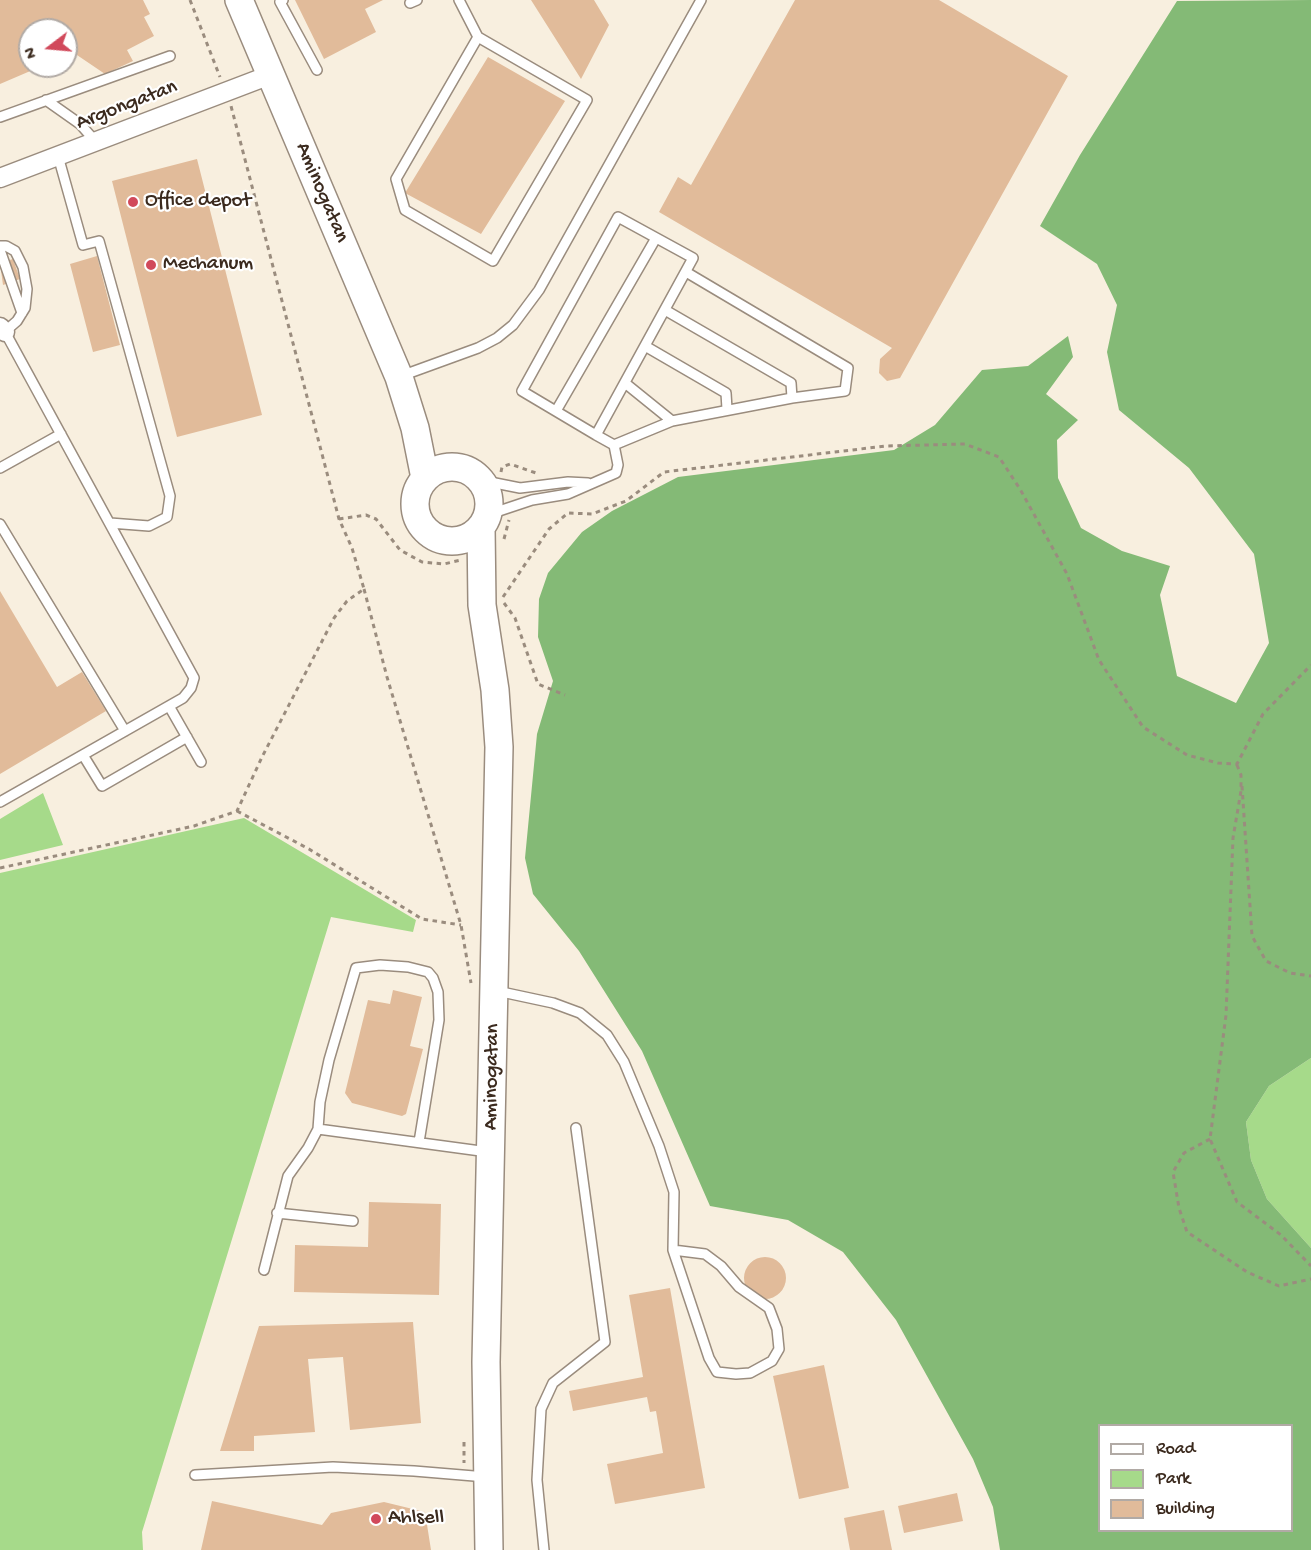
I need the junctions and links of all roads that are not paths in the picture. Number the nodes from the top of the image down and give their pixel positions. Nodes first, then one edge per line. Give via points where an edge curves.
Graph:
1 (239, 0) edge
2 (283, 0) edge
3 (459, 0) edge
4 (701, 0) edge
5 (478, 37) junction
6 (170, 56) dead end
7 (317, 70) dead end
8 (270, 75) junction
9 (46, 100) junction
10 (0, 117) edge
11 (96, 142) junction
12 (58, 156) junction
13 (0, 178) edge
14 (656, 238) junction
15 (0, 248) edge
16 (686, 272) junction
17 (665, 310) junction
18 (22, 313) junction
19 (2, 331) edge
20 (645, 346) junction
21 (401, 381) junction
22 (625, 383) junction
23 (792, 398) junction
24 (727, 409) junction
25 (556, 411) junction
26 (672, 421) junction
27 (61, 434) junction
28 (596, 435) junction
29 (614, 445) junction
30 (456, 467) junction
31 (0, 468) edge
32 (425, 478) junction
33 (480, 480) junction
34 (590, 483) junction
35 (484, 521) junction
36 (110, 523) junction
37 (0, 524) edge
38 (445, 540) junction
39 (482, 605) junction
40 (169, 706) junction
41 (125, 731) junction
42 (187, 737) junction
43 (83, 755) junction
44 (201, 762) dead end
45 (0, 802) edge
46 (483, 988) junction
47 (576, 1128) dead end
48 (318, 1129) junction
49 (419, 1142) junction
50 (491, 1152) junction
51 (277, 1214) junction
52 (353, 1221) dead end
53 (673, 1250) junction
54 (264, 1270) dead end
55 (195, 1474) dead end
56 (476, 1477) junction
57 (489, 1550) edge
58 (544, 1550) edge

1 - 8 street, Aminogatan
2 - 7 lane via 280,2
3 - 5 lane
4 - 21 lane via 539,290 513,325 478,348
5 - 5 lane via 587,100 493,261 405,210 396,179
6 - 9 lane
8 - 11 street, Argongatan
8 - 21 street, Aminogatan
9 - 10 lane
9 - 11 lane via 80,124
11 - 12 street, Argongatan
12 - 13 street, Argongatan
12 - 36 lane via 83,245 99,241 170,496 167,517 149,526
14 - 16 lane via 693,258
14 - 25 lane
14 - 25 lane via 618,217 522,391
15 - 18 lane
15 - 18 lane via 6,246 15,251 23,267 27,289
16 - 17 lane
16 - 23 lane via 848,368 845,391
17 - 20 lane
17 - 23 lane via 791,383
18 - 19 lane
19 - 27 lane
20 - 22 lane
20 - 24 lane via 726,393
21 - 30 street, Aminogatan
21 - 32 street, Aminogatan
22 - 26 lane
22 - 28 lane
23 - 24 lane
24 - 26 lane
25 - 28 lane
26 - 29 lane
27 - 31 lane
27 - 36 lane
28 - 29 lane
29 - 34 lane via 616,473
30 - 32 street via 439,468
30 - 33 street, Aminogatan via 470,471
32 - 38 street, Aminogatan via 416,493 415,511 422,527
33 - 34 lane via 520,488
33 - 35 street, Aminogatan via 489,500
34 - 35 lane via 568,494 532,500
35 - 38 street via 461,540
35 - 39 street, Aminogatan
36 - 40 lane via 194,678 183,698
37 - 41 lane
38 - 39 street, Aminogatan via 460,560
39 - 46 street, Aminogatan via 499,747
40 - 41 lane
40 - 42 lane
41 - 43 lane
42 - 43 lane via 102,786
42 - 44 lane
43 - 45 lane
46 - 50 street, Aminogatan
46 - 53 lane via 580,1013 607,1035 624,1062 674,1192
47 - 58 lane via 605,1342 553,1383 541,1409 537,1480
48 - 49 lane
48 - 49 lane via 329,1060 357,968 408,967 428,972 438,992 439,1020
48 - 51 lane via 288,1176
49 - 50 lane
50 - 56 street, Aminogatan via 486,1362
51 - 52 lane
51 - 54 lane
53 - 53 lane via 717,1372 750,1373 772,1361 779,1349 769,1308 739,1287 705,1254
55 - 56 lane via 333,1467
56 - 57 street, Aminogatan

